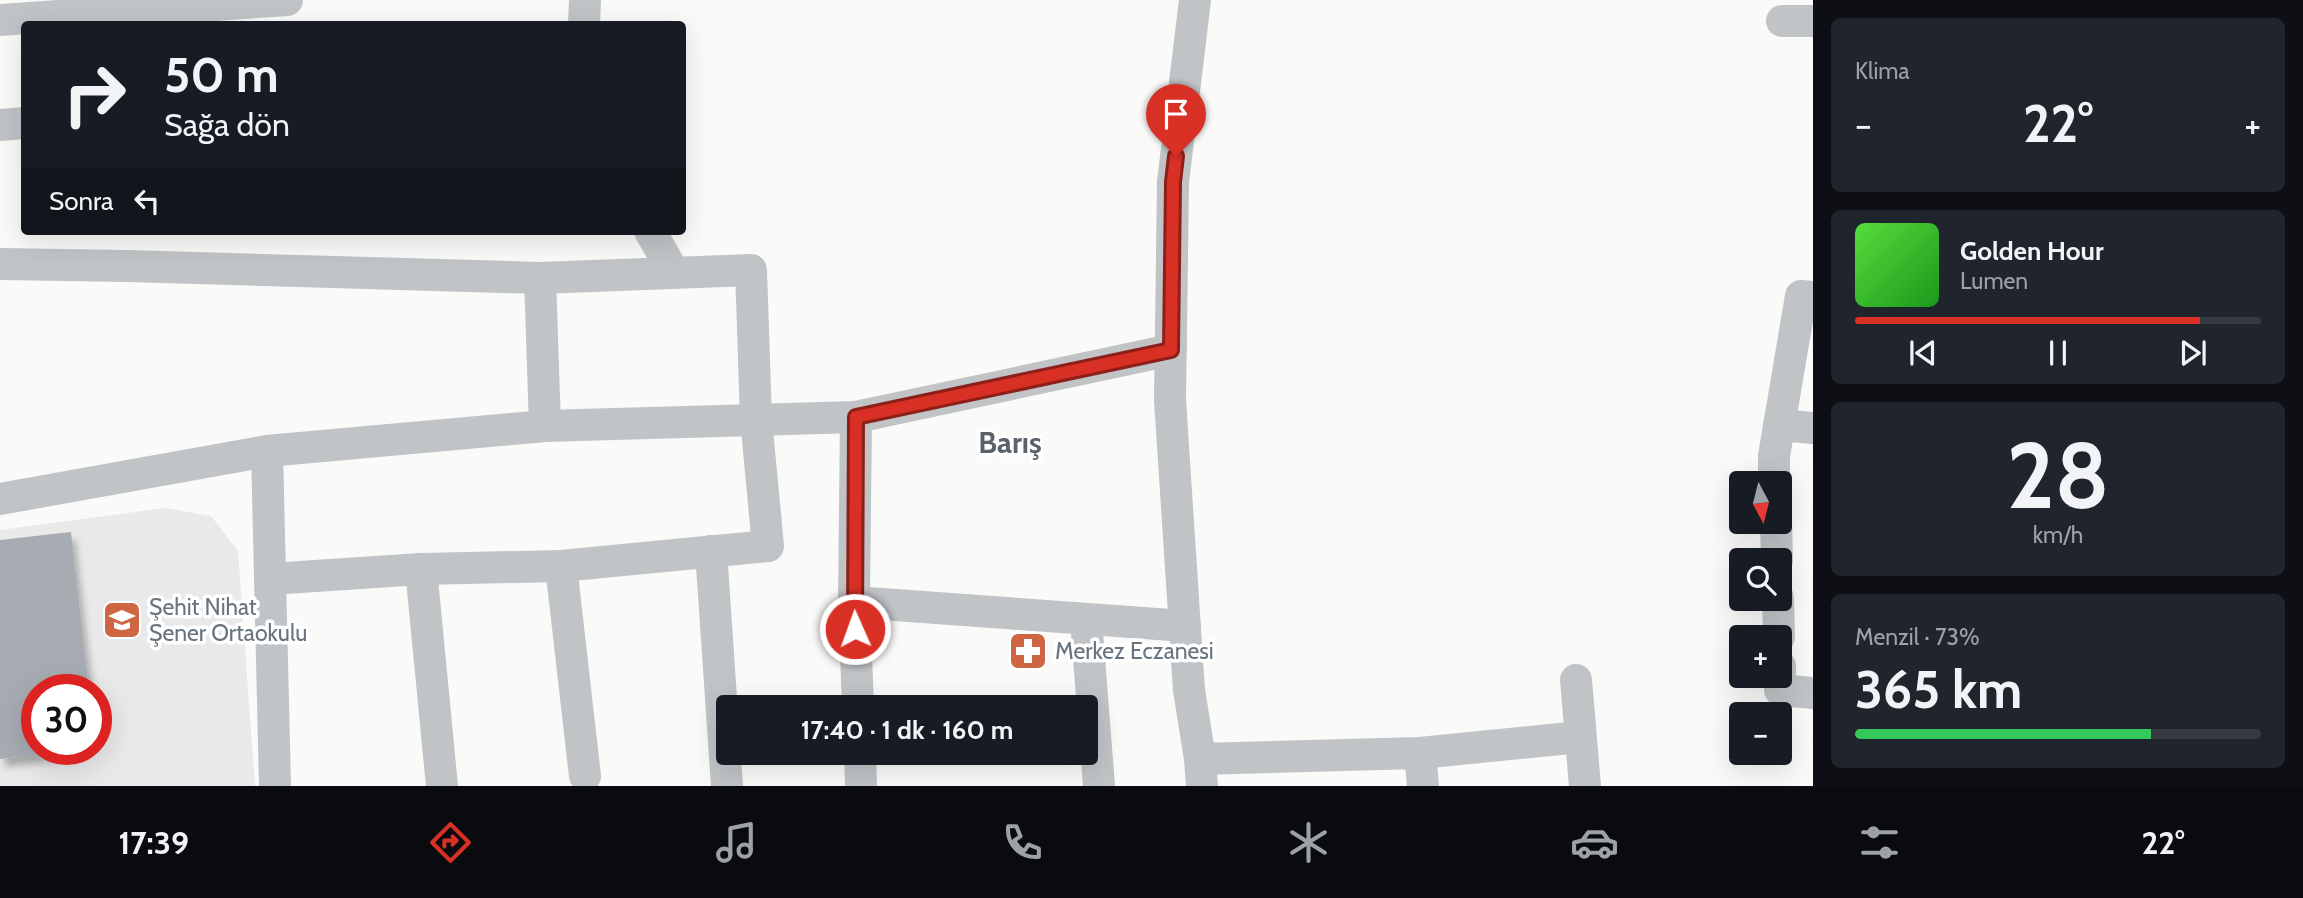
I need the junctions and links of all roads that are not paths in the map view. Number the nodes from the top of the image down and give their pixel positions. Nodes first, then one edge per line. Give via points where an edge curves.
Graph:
1 (287, 0) edge
2 (585, 0) edge
3 (1195, 0) edge
4 (0, 20) edge
5 (584, 21) edge
6 (21, 123) edge
7 (0, 125) edge
8 (652, 235) edge
9 (0, 264) edge
10 (674, 273) junction
11 (540, 278) junction
12 (1813, 298) edge
13 (1171, 350) junction
14 (856, 417) junction
15 (756, 419) junction
16 (1779, 425) junction
17 (545, 426) junction
18 (1813, 428) edge
19 (267, 451) junction
20 (1774, 471) edge
21 (0, 499) edge
22 (711, 551) junction
23 (561, 566) junction
24 (421, 569) junction
25 (270, 579) junction
26 (854, 602) junction
27 (1086, 620) junction
28 (1185, 626) junction
29 (1576, 680) dead end
30 (1780, 688) edge
31 (1813, 693) edge
32 (858, 695) edge
33 (1580, 737) junction
34 (1420, 752) junction
35 (860, 765) edge
36 (1201, 772) edge
37 (585, 776) dead end
38 (275, 786) edge
39 (442, 786) edge
40 (727, 786) edge
41 (861, 786) edge
42 (1099, 786) edge
43 (1423, 786) edge
44 (1585, 786) edge

1 - 4 street
2 - 5 street
3 - 13 street via 1173,182
6 - 7 street
8 - 10 street
9 - 11 street
10 - 11 street
10 - 15 street via 751,270
11 - 17 street
12 - 16 street via 1801,296
13 - 14 street
13 - 28 street via 1170,400
14 - 15 street
14 - 26 street
15 - 17 street
15 - 22 street via 768,546
16 - 18 street
16 - 20 street
17 - 19 street
19 - 21 street
19 - 25 street
22 - 23 street
22 - 40 street
23 - 24 street
23 - 37 street
24 - 25 street
24 - 39 street
25 - 38 street
26 - 27 street
26 - 32 street
27 - 28 street
27 - 42 street
28 - 36 street
29 - 33 street
30 - 31 street
33 - 34 street
33 - 44 street
34 - 36 street
34 - 43 street
35 - 41 street

